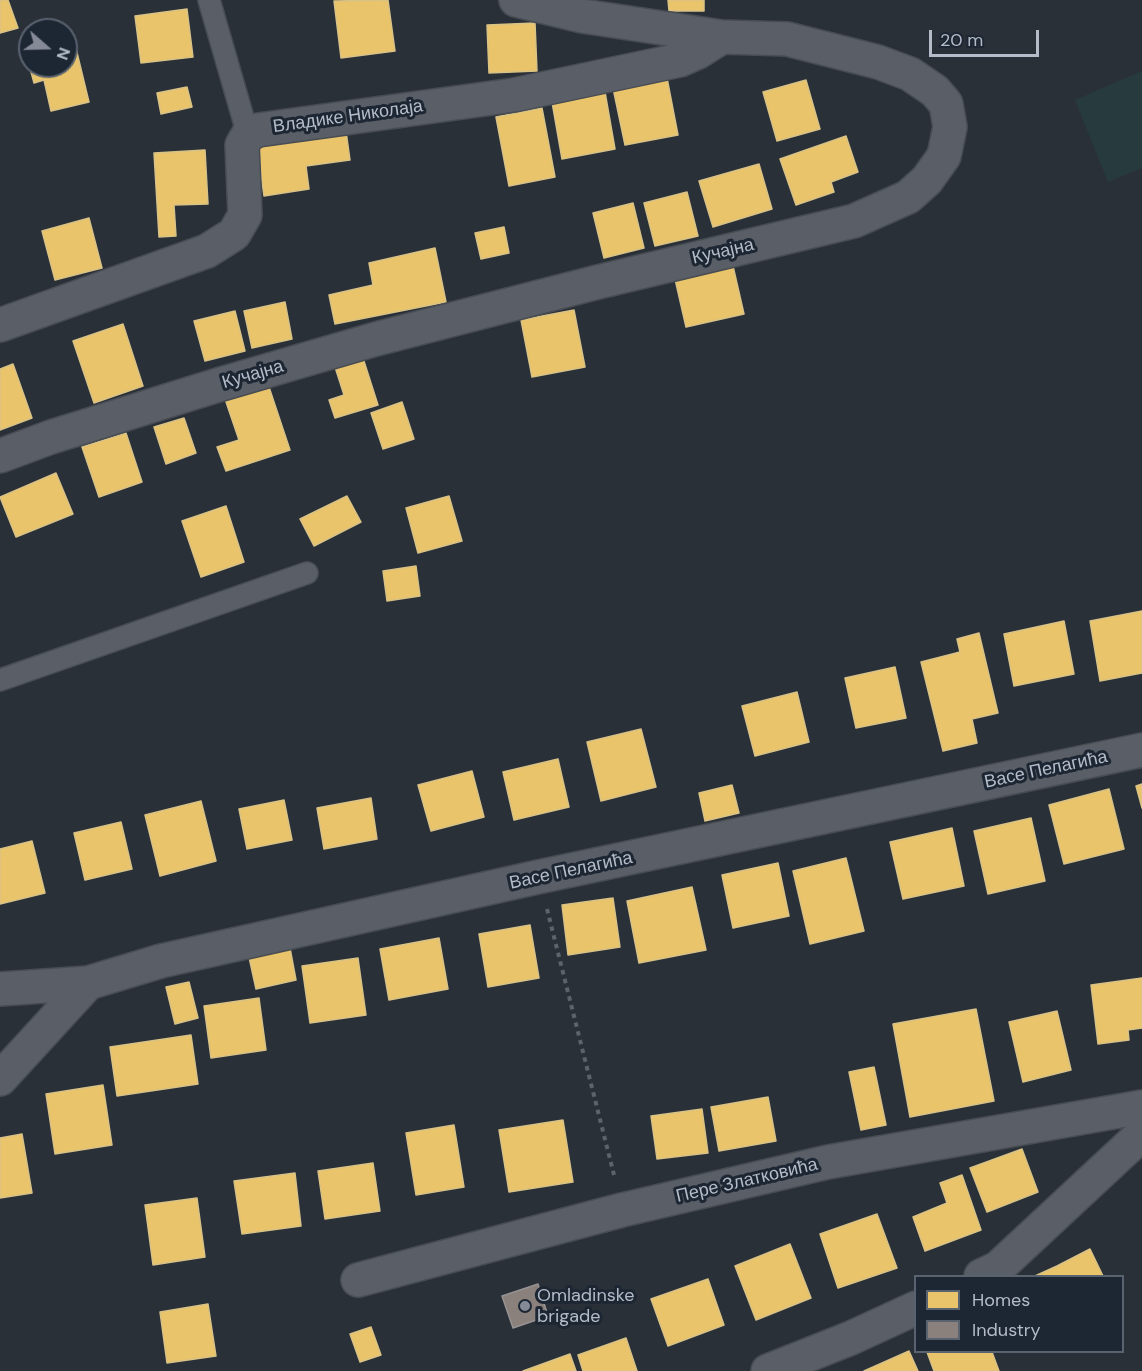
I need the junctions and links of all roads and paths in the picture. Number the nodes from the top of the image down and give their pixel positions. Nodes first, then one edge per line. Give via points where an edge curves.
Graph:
1 (209, 0) edge
2 (516, 0) edge
3 (722, 37) junction
4 (248, 135) junction
5 (0, 325) edge
6 (0, 456) edge
7 (307, 573) dead end
8 (0, 680) edge
9 (1142, 750) edge
10 (538, 877) junction
11 (88, 982) junction
12 (0, 989) edge
13 (0, 1079) edge
14 (1142, 1107) edge
15 (1142, 1134) edge
16 (622, 1210) junction
17 (983, 1275) edge
18 (358, 1280) dead end
19 (914, 1308) edge
20 (768, 1371) edge

1 - 4 lane
2 - 3 street, Кучајна via 582,16
3 - 4 street, Владике Николаја via 680,60 514,95 258,130
3 - 6 street, Кучајна via 787,39 910,74 946,104 950,127 944,156 927,180 908,197 854,221 376,339 218,385
4 - 5 street, Владике Николаја via 242,144 245,215 234,234 207,251
7 - 8 lane
9 - 10 street, Васе Пелагића
10 - 11 street, Васе Пелагића via 161,961
10 - 16 path
11 - 12 street, Васе Пелагића
11 - 13 street
14 - 16 street, Пере Златковића via 828,1162
15 - 17 street via 999,1268
16 - 18 street, Пере Златковића
19 - 20 street

